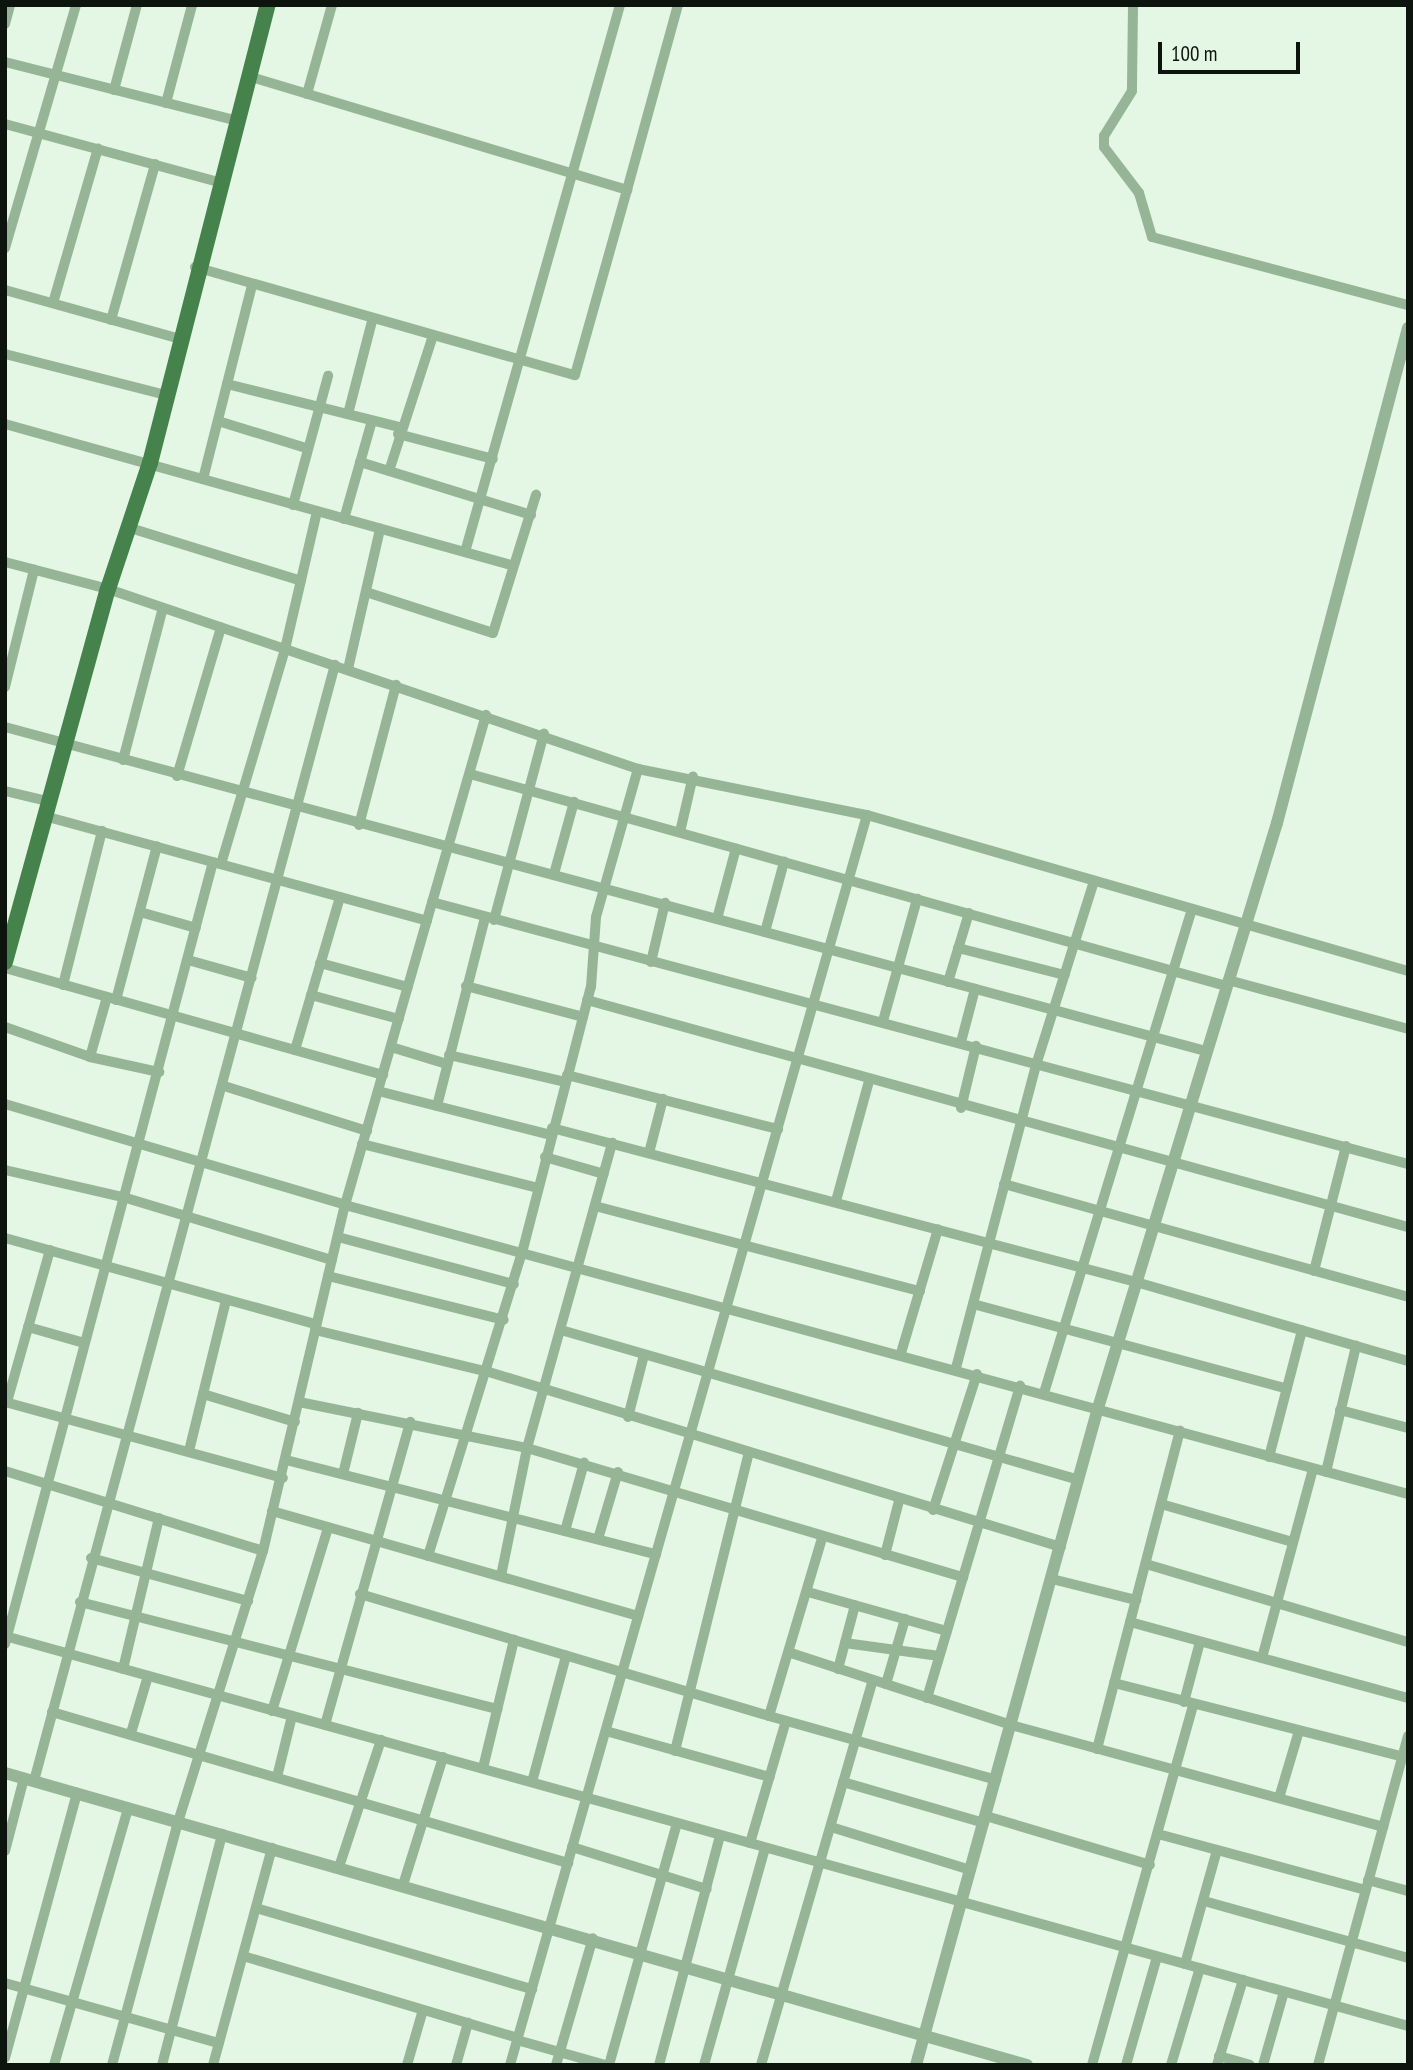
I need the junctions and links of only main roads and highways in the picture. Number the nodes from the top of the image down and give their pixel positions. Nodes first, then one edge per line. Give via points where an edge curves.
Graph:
1 (268, 5) edge
2 (5, 962) edge

1 - 2 main road via 195,267 150,463 108,589

